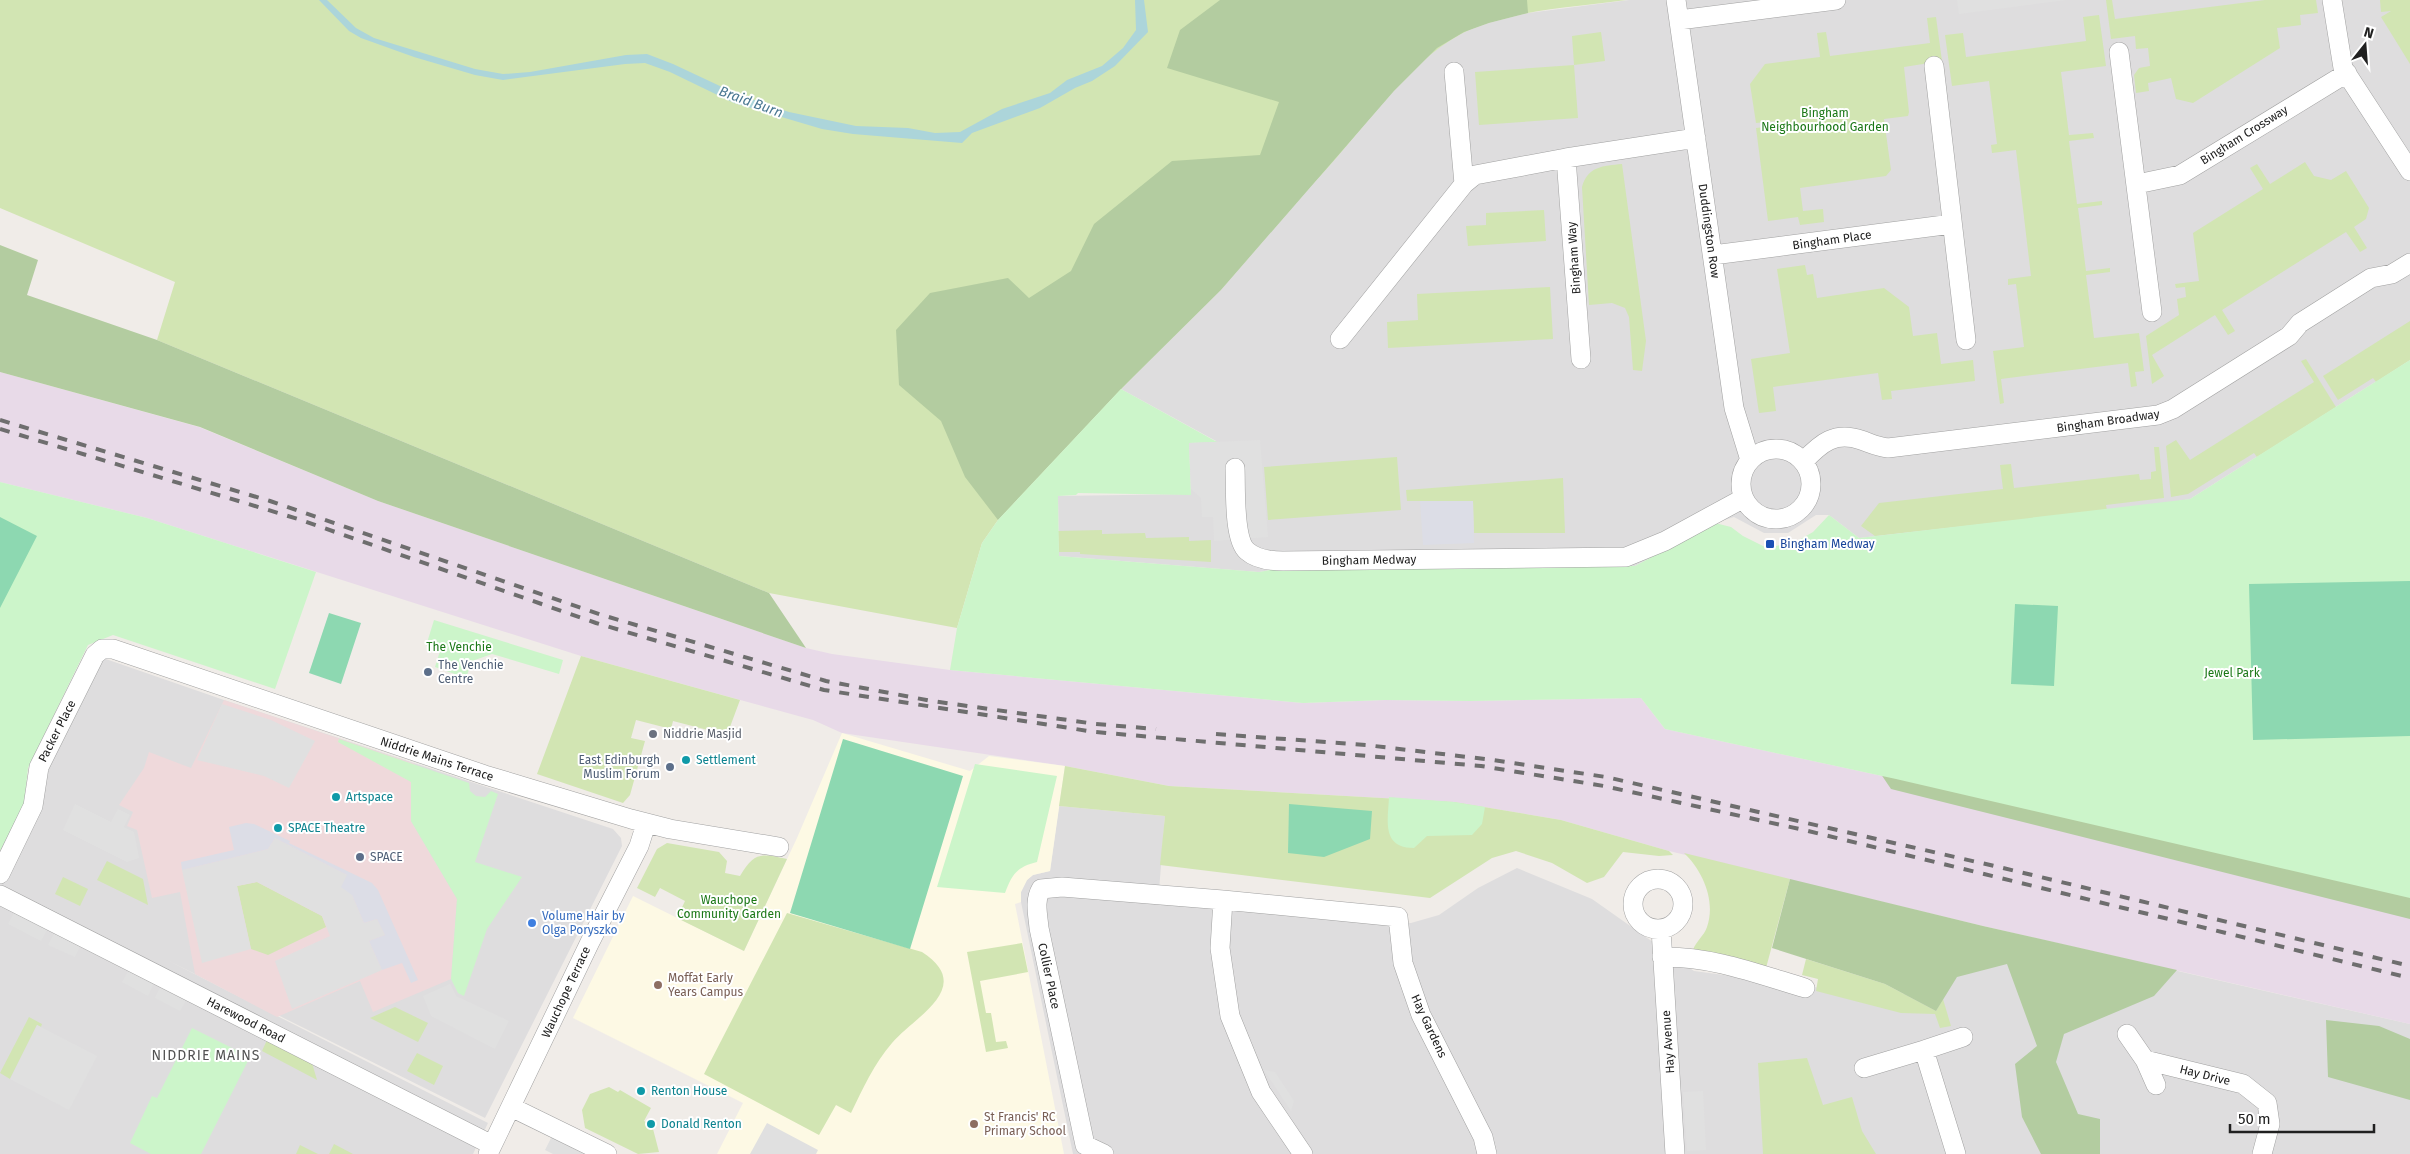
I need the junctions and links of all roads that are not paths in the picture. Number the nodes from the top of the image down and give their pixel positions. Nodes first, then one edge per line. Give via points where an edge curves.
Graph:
1 (1676, 0) edge
2 (1836, 0) edge
3 (2332, 0) edge
4 (1678, 20) junction
5 (2119, 52) dead end
6 (1934, 66) dead end
7 (1454, 72) dead end
8 (2347, 74) junction
9 (1696, 138) junction
10 (1566, 158) junction
11 (2410, 171) edge
12 (1464, 184) junction
13 (2137, 184) junction
14 (1952, 224) junction
15 (1713, 255) junction
16 (2410, 263) edge
17 (2152, 312) dead end
18 (1340, 339) dead end
19 (1966, 340) dead end
20 (1581, 359) dead end
21 (1750, 460) junction
22 (1804, 461) junction
23 (1235, 468) dead end
24 (1744, 498) junction
25 (102, 649) joint
26 (646, 824) junction
27 (779, 847) dead end
28 (0, 874) edge
29 (1145, 894) joint
30 (0, 895) edge
31 (1223, 900) junction
32 (1661, 930) dead end
33 (1662, 956) junction
34 (1805, 988) dead end
35 (2127, 1034) dead end
36 (1963, 1037) dead end
37 (1924, 1050) junction
38 (2145, 1060) junction
39 (1864, 1068) dead end
40 (2156, 1085) dead end
41 (511, 1106) junction
42 (491, 1147) edge
43 (607, 1154) edge
44 (1104, 1154) edge
45 (1303, 1154) edge
46 (1487, 1154) edge
47 (1675, 1154) edge
48 (1956, 1154) edge
49 (2262, 1154) edge

1 - 4 street, Duddingston Row
2 - 4 street
3 - 8 street
4 - 9 street, Duddingston Row
5 - 13 street
6 - 14 street
7 - 12 street
8 - 11 street
8 - 13 street, Bingham Crossway via 2180,175
9 - 10 street
9 - 15 street, Duddingston Row
10 - 12 street via 1486,172
10 - 20 street, Bingham Way
12 - 18 street
13 - 17 street
14 - 15 street, Bingham Place
14 - 19 street
15 - 21 street, Duddingston Row via 1734,408
16 - 22 street, Bingham Broadway via 2392,274 2371,278 2300,323 2289,336 2166,413 1888,448 1837,436 1821,444
21 - 22 street via 1777,448 1787,450
21 - 24 street via 1741,478
22 - 24 street via 1811,478 1810,495 1793,515 1774,519 1763,517
23 - 24 street, Bingham Medway via 1242,545 1257,556 1284,561 1626,557 1665,541
25 - 26 street, Niddrie Mains Terrace via 113,649 485,775
25 - 28 street, Packer Place via 95,655 39,767 33,806
26 - 27 street, Niddrie Mains Terrace
26 - 41 street, Wauchope Terrace via 639,846
29 - 31 street, Hay Gardens
29 - 44 street, Collier Place via 1062,886 1041,889 1037,895 1039,928 1085,1145
30 - 42 street, Harewood Road
31 - 45 street via 1220,948 1230,1016 1261,1092
31 - 46 street, Hay Gardens via 1398,917 1403,962 1421,1014 1483,1137
32 - 33 street, Hay Avenue
33 - 34 street via 1708,960
33 - 47 street, Hay Avenue
35 - 38 street
36 - 37 street
37 - 39 street
37 - 48 street
38 - 40 street
38 - 49 street, Hay Drive via 2243,1084 2267,1104 2270,1124
41 - 42 street, Wauchope Terrace
41 - 43 street

